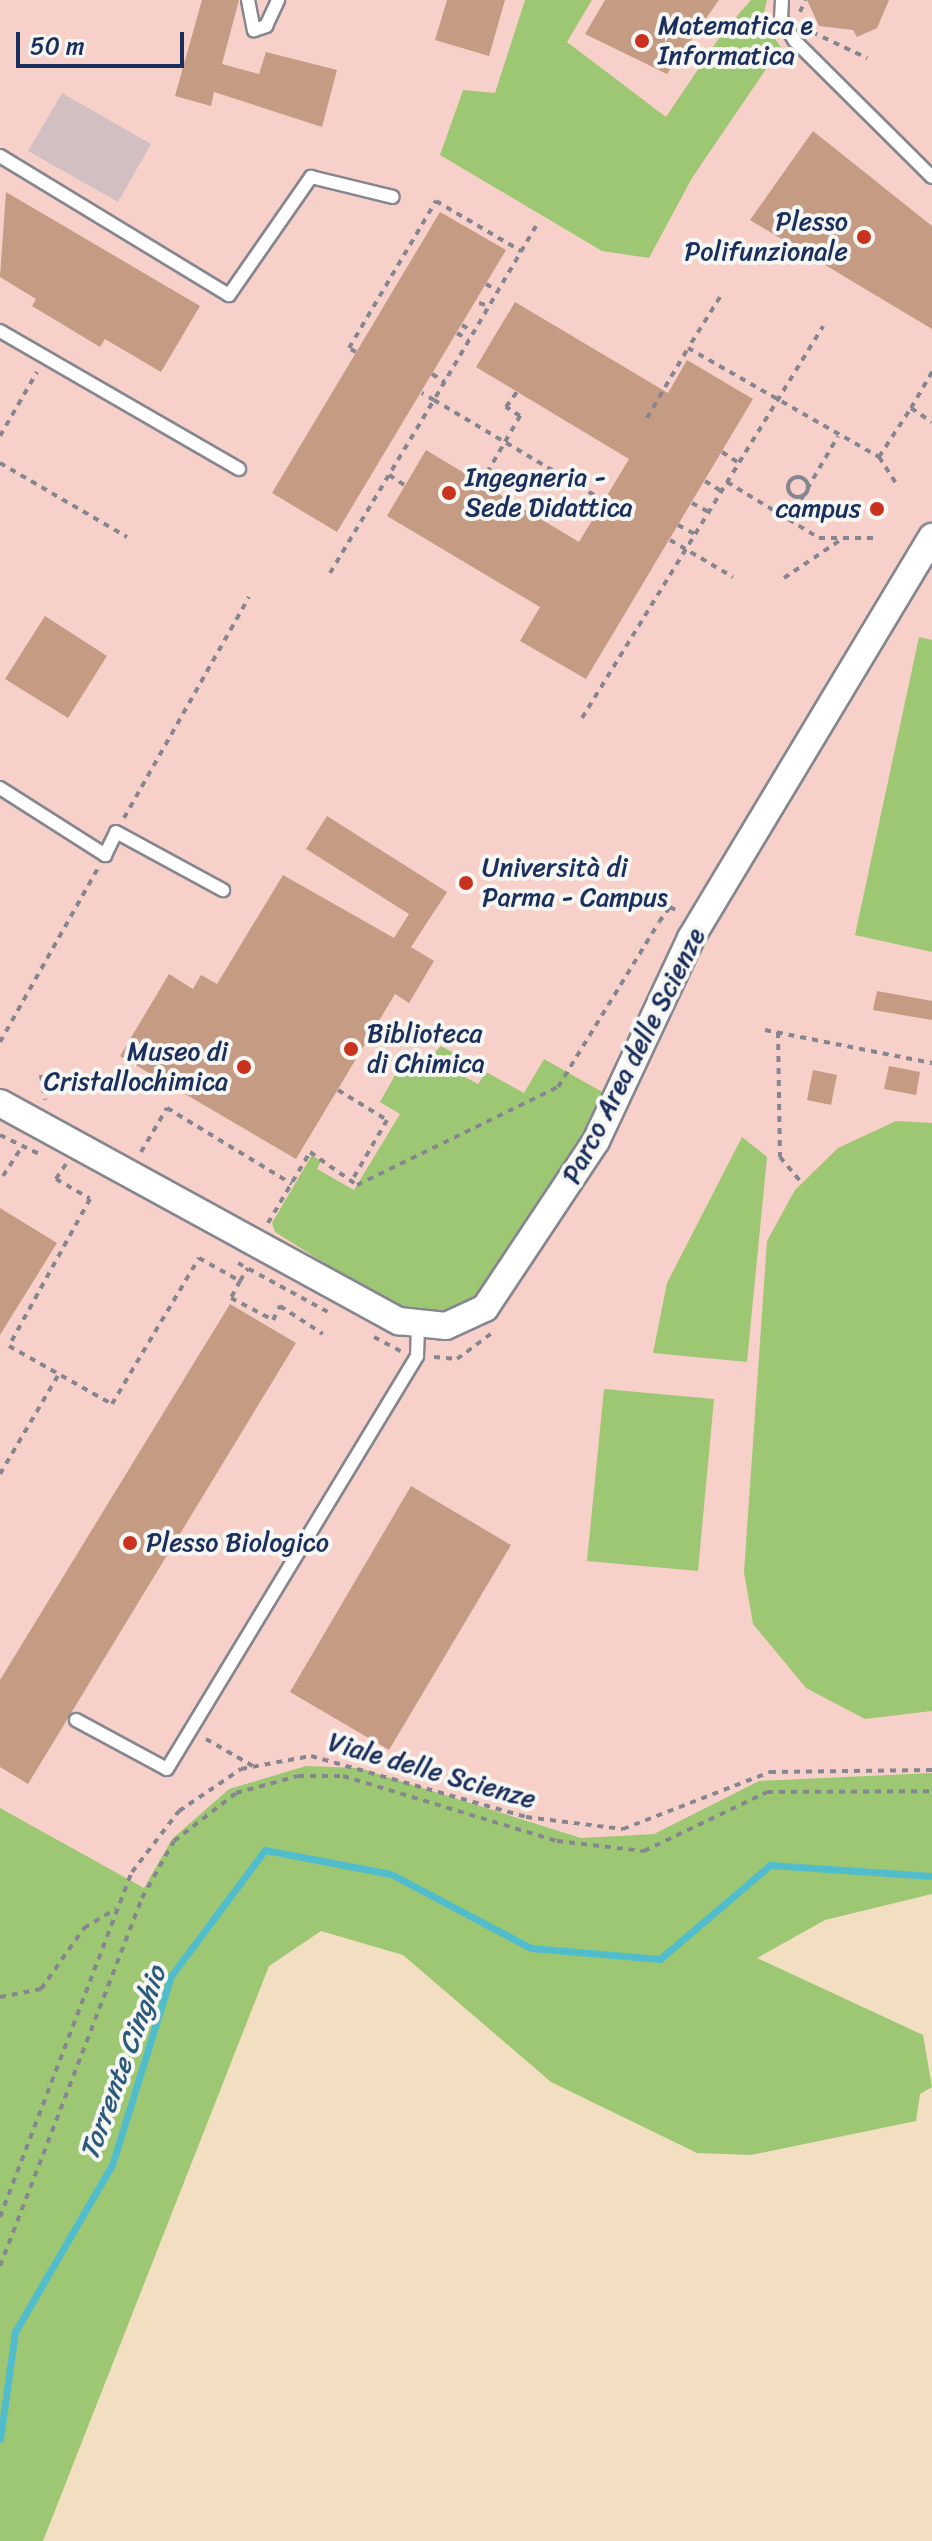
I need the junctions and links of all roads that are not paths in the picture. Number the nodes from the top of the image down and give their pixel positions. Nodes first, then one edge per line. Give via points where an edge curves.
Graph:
1 (248, 0) edge
2 (278, 0) edge
3 (782, 0) edge
4 (0, 156) edge
5 (932, 177) edge
6 (393, 197) dead end
7 (0, 331) edge
8 (239, 469) dead end
9 (932, 537) edge
10 (0, 788) edge
11 (223, 890) dead end
12 (0, 1103) edge
13 (418, 1328) junction
14 (76, 1720) dead end

1 - 2 lane via 254,30 266,26
3 - 5 lane via 781,18 795,41
4 - 6 lane via 229,295 311,177
7 - 8 lane
9 - 13 street, Parco Area delle Scienze via 691,938 596,1141 506,1287 467,1318
10 - 11 lane via 105,855 116,832
12 - 13 street
13 - 14 lane via 417,1356 167,1769

